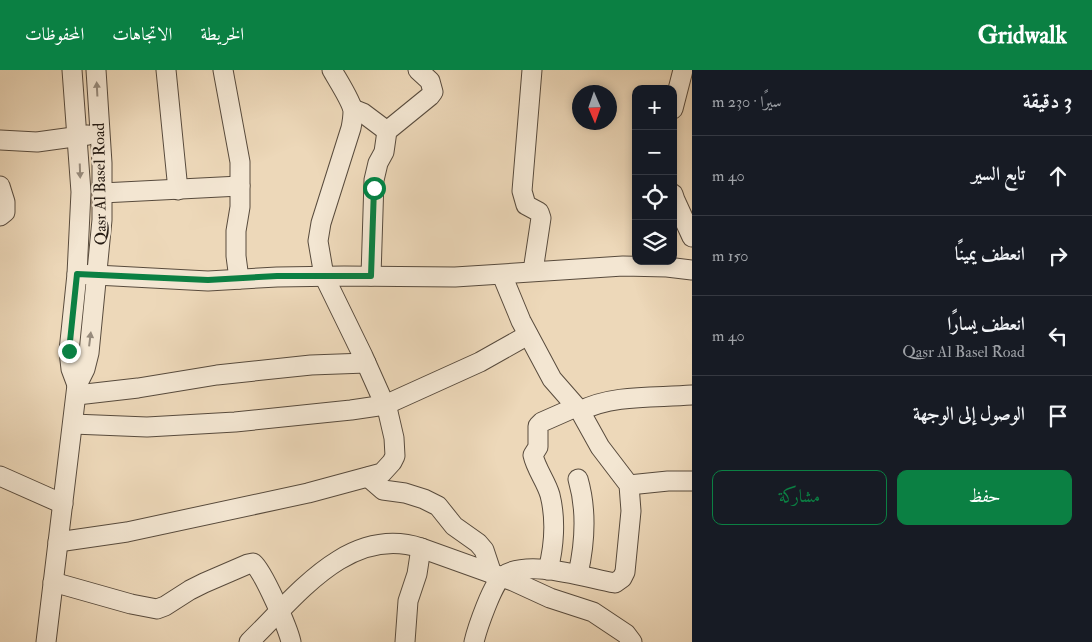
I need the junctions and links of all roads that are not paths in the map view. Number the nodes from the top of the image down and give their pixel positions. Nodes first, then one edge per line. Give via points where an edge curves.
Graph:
1 (72, 70) edge
2 (96, 70) edge
3 (166, 70) edge
4 (223, 70) edge
5 (332, 70) edge
6 (418, 70) edge
7 (532, 70) edge
8 (682, 70) edge
9 (677, 92) edge
10 (353, 109) junction
11 (387, 131) junction
12 (99, 133) junction
13 (78, 136) junction
14 (0, 140) edge
15 (0, 186) edge
16 (240, 186) junction
17 (178, 190) junction
18 (102, 193) junction
19 (677, 206) edge
20 (0, 216) edge
21 (692, 237) edge
22 (692, 270) edge
23 (533, 271) junction
24 (77, 274) junction
25 (98, 275) junction
26 (502, 275) junction
27 (324, 276) junction
28 (371, 276) junction
29 (239, 279) junction
30 (528, 334) junction
31 (366, 363) junction
32 (77, 390) junction
33 (692, 395) edge
34 (385, 405) junction
35 (578, 409) junction
36 (74, 424) junction
37 (0, 476) edge
38 (368, 477) junction
39 (578, 479) dead end
40 (692, 481) edge
41 (629, 485) junction
42 (63, 504) junction
43 (58, 542) junction
44 (421, 548) junction
45 (548, 570) junction
46 (578, 574) junction
47 (497, 575) junction
48 (53, 582) junction
49 (279, 612) junction
50 (631, 641) edge
51 (46, 642) edge
52 (249, 642) edge
53 (291, 642) edge
54 (405, 642) edge
55 (474, 642) edge

1 - 13 street, Qasr Al Basel Road
12 -> 2 street, Qasr Al Basel Road
3 - 17 street
4 - 16 street via 240,162
5 - 10 street
6 - 11 street via 430,81 432,94
7 - 23 street via 522,191 526,205 539,212 540,218
8 - 9 street
10 - 11 street
10 - 27 street via 351,128 318,232
11 - 28 street via 374,180
12 - 13 street
12 - 18 street, Qasr Al Basel Road
13 - 14 street via 37,142
13 -> 24 street, Qasr Al Basel Road via 81,192
15 - 20 street via 5,212
16 - 17 street
16 - 29 street via 236,256
17 - 18 street
18 - 25 street, Qasr Al Basel Road
19 - 21 street
22 - 23 street via 623,266
23 - 26 street
24 - 25 street
24 - 32 street, Qasr Al Basel Road via 69,351
25 - 29 street
32 -> 25 street, Qasr Al Basel Road via 89,353
26 - 28 street via 455,278
26 - 30 street
27 - 28 street
27 - 29 street
27 - 31 street
30 - 34 street via 480,362
30 - 35 street via 552,379
31 - 32 street via 217,375 138,388
31 - 34 street
32 - 36 street, Qasr Al Basel Road
33 - 35 street via 636,398
34 - 36 street via 234,422 148,427
34 - 38 street via 394,438 394,456 382,473
35 - 41 street
35 - 45 street via 542,422 538,428 538,447 533,455 550,495 552,509 553,542
36 - 42 street, Qasr Al Basel Road
37 - 42 street
38 - 43 street via 127,532
38 - 47 street via 383,490 405,493 438,506 454,526 484,550
39 - 46 street via 584,514
40 - 41 street
41 - 46 street via 629,541 622,578 615,583
42 - 43 street, Qasr Al Basel Road
43 - 48 street, Qasr Al Basel Road
44 - 47 street
44 - 49 street via 410,544 385,544 346,555 327,567
44 - 54 street via 408,601
45 - 46 street
45 - 47 street via 520,568
47 - 50 street via 550,598 594,612
47 - 55 street
48 - 49 street via 157,609 204,583 252,563 259,569
48 - 51 street, Qasr Al Basel Road
49 - 52 street
49 - 53 street

